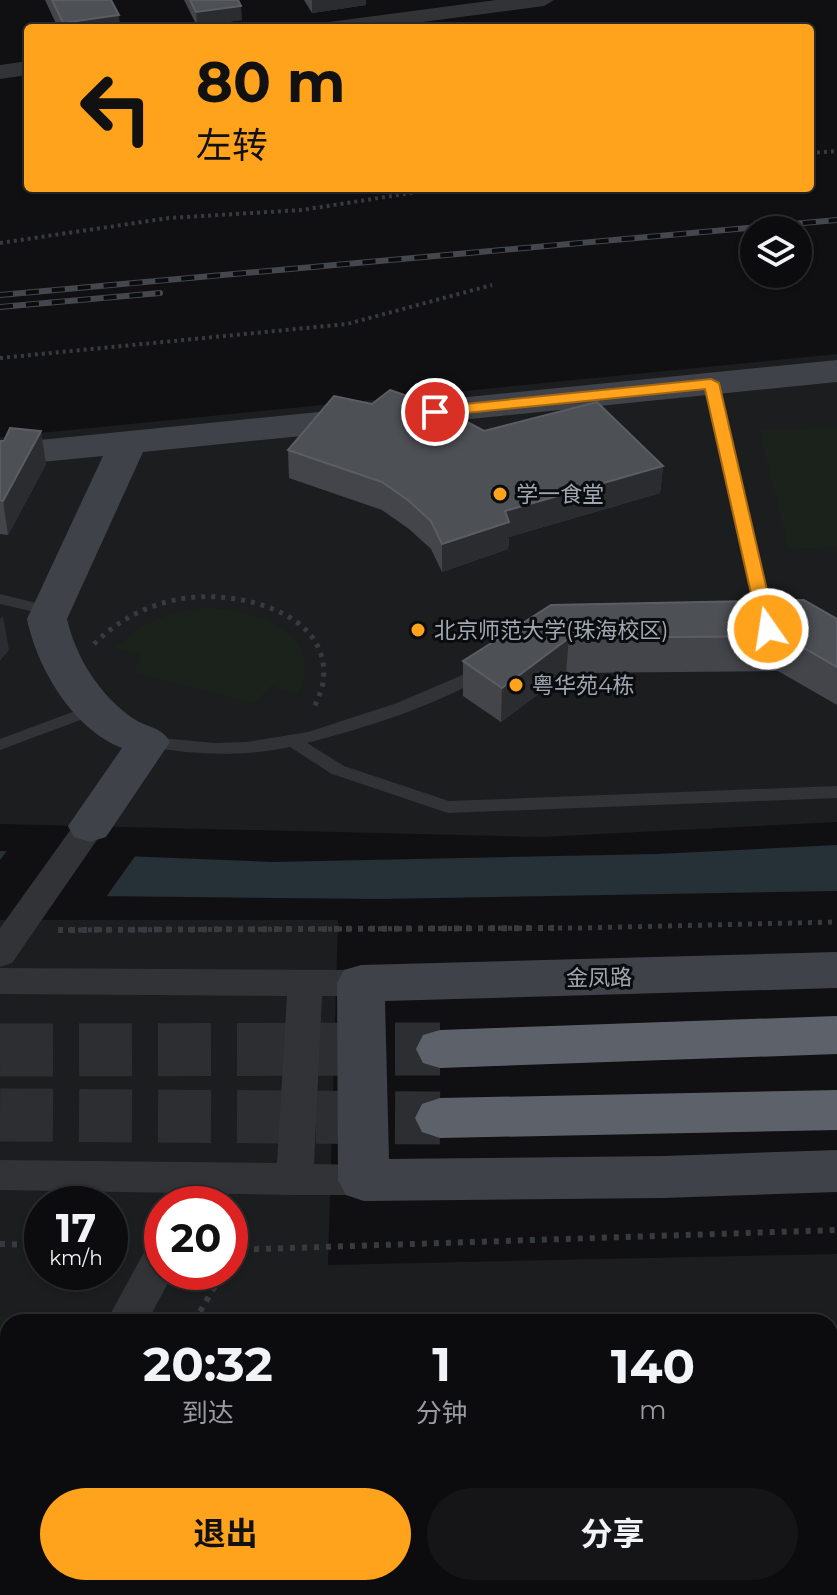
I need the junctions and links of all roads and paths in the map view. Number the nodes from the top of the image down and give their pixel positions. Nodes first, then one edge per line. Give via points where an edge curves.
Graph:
1 (544, 0) edge
2 (360, 24) edge
3 (24, 69) edge
4 (0, 72) edge
5 (837, 151) edge
6 (814, 153) edge
7 (417, 192) edge
8 (0, 243) edge
9 (492, 285) dead end
10 (0, 358) edge
11 (837, 370) edge
12 (711, 383) junction
13 (348, 420) junction
14 (301, 425) joint
15 (143, 441) junction
16 (0, 455) edge
17 (0, 599) edge
18 (48, 610) junction
19 (767, 629) edge
20 (492, 666) edge
21 (69, 671) junction
22 (94, 709) junction
23 (149, 742) junction
24 (295, 743) junction
25 (0, 745) edge
26 (837, 792) edge
27 (90, 826) joint
28 (837, 922) edge
29 (13, 935) edge
30 (837, 970) edge
31 (0, 981) edge
32 (361, 983) junction
33 (305, 984) junction
34 (837, 1035) edge
35 (440, 1049) tunnel mouth
36 (837, 1110) edge
37 (440, 1118) tunnel mouth
38 (837, 1171) edge
39 (0, 1175) edge
40 (295, 1180) junction
41 (364, 1180) junction
42 (247, 1186) edge
43 (144, 1187) edge
44 (837, 1230) edge
45 (0, 1244) edge
46 (24, 1245) edge
47 (248, 1250) edge
48 (144, 1290) edge
49 (213, 1290) edge
50 (130, 1314) edge
51 (199, 1314) edge

1 - 2 street
3 - 4 street
5 - 6 path
7 - 8 path via 302,210 169,218
9 - 10 path via 347,324
11 - 12 street
11 - 13 lane
12 - 13 street
12 - 19 lane
13 - 14 lane
14 - 15 street
15 - 16 street
15 - 18 street
17 - 18 lane
18 - 21 street via 52,642
20 - 24 lane via 339,731
21 - 22 street
21 - 24 path via 100,636 160,603 193,597 257,602 307,630 321,651 325,674 320,697
22 - 23 street via 120,730
22 - 25 lane
23 - 24 lane via 196,749
23 - 27 street
24 - 26 lane via 338,770 448,807
27 - 29 street
28 - 29 path
30 - 32 street, 金凤路
31 - 33 street
32 - 33 street
32 - 41 street
33 - 40 street
34 - 35 highway
36 - 37 highway
38 - 41 street
39 - 43 street
40 - 41 street
40 - 42 street
44 - 47 path
45 - 46 path
48 - 50 street
49 - 51 path

